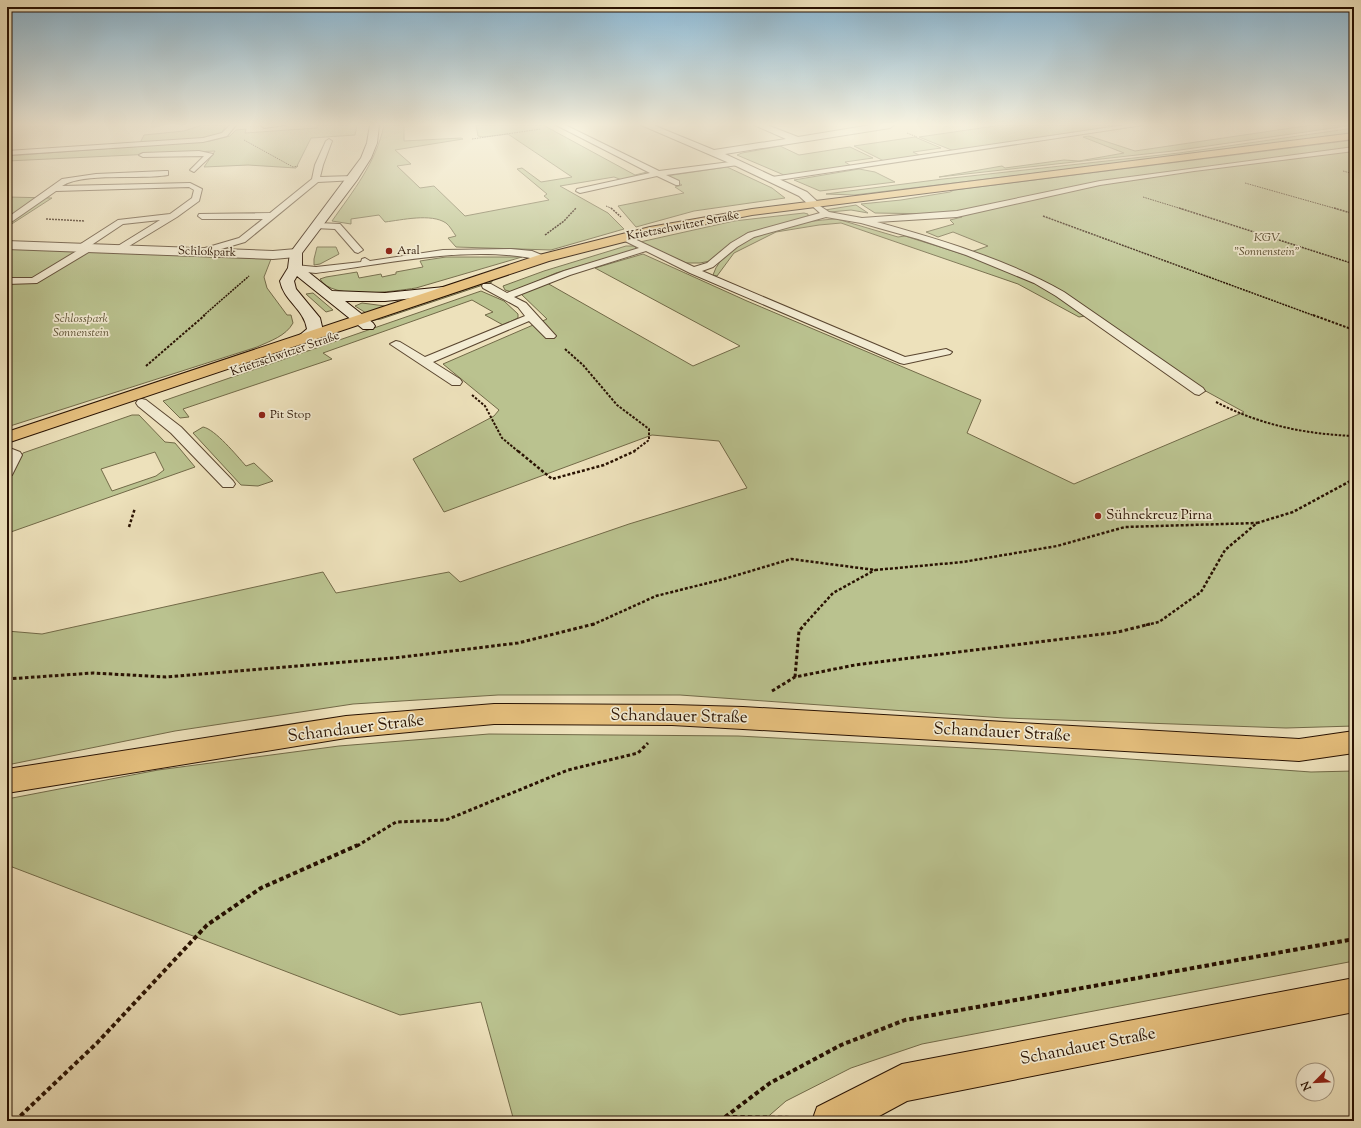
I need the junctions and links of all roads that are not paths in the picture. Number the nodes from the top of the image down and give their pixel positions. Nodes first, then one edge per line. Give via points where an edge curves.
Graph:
1 (86, 178) edge
2 (353, 178) joint
3 (639, 178) edge
4 (665, 178) edge
5 (769, 178) edge
6 (781, 178) edge
7 (1023, 178) edge
8 (1136, 178) edge
9 (772, 179) junction
10 (316, 180) joint
11 (676, 183) dead end
12 (55, 189) junction
13 (580, 190) road end
14 (814, 204) junction
15 (826, 214) junction
16 (174, 215) junction
17 (202, 216) dead end
18 (273, 216) junction
19 (9, 219) edge
20 (862, 221) junction
21 (318, 226) junction
22 (624, 237) junction
23 (7, 245) edge
24 (86, 247) junction
25 (118, 249) junction
26 (644, 249) junction
27 (358, 250) dead end
28 (201, 252) junction
29 (296, 253) junction
30 (562, 254) junction
31 (544, 258) junction
32 (295, 268) junction
33 (693, 271) junction
34 (7, 281) edge
35 (487, 286) junction
36 (444, 291) junction
37 (326, 294) junction
38 (507, 296) junction
39 (531, 316) junction
40 (364, 323) junction
41 (550, 336) road end
42 (303, 339) junction
43 (396, 344) dead end
44 (946, 352) dead end
45 (425, 361) junction
46 (456, 382) road end
47 (1198, 391) road end
48 (142, 403) junction
49 (7, 438) edge
50 (7, 451) edge
51 (7, 472) edge
52 (228, 484) dead end
53 (1354, 742) edge
54 (7, 780) edge
55 (1354, 995) edge
56 (832, 1120) edge

1 - 12 lane via 65,181
2 - 10 lane
2 - 21 street
3 - 13 lane
4 - 11 lane
5 - 9 street
6 - 9 lane
7 - 14 main road, Krietzschwitzer Straße
8 - 20 lane via 958,214
9 - 14 street via 803,194
10 - 18 lane
12 - 16 lane via 190,185 198,189 196,199
12 - 19 lane
14 - 15 lane
14 - 22 main road, Krietzschwitzer Straße via 713,218
15 - 20 lane
15 - 33 lane via 751,235 710,264
16 - 24 lane via 121,222
16 - 25 lane
17 - 18 lane
18 - 28 lane via 242,240
20 - 47 lane via 969,253 1037,281 1060,294
21 - 27 lane via 337,226
21 - 29 street
22 - 26 lane
22 - 30 main road, Krietzschwitzer Straße
23 - 24 street, Schloßpark
24 - 25 street, Schloßpark
24 - 34 lane via 34,281
25 - 28 street, Schloßpark
26 - 33 lane
26 - 38 lane via 567,273
28 - 29 street, Schloßpark via 273,255
29 - 32 street
30 - 31 main road, Krietzschwitzer Straße
30 - 35 main road, Krietzschwitzer Straße via 538,268
31 - 32 lane via 524,253 443,253 316,270
31 - 36 main road, Krietzschwitzer Straße
32 - 37 street
32 - 42 street via 287,281 289,290 313,318 315,331
33 - 44 lane via 904,361
35 - 38 lane
35 - 40 main road, Krietzschwitzer Straße
36 - 37 street via 359,299
36 - 40 main road, Krietzschwitzer Straße
37 - 40 street
38 - 39 lane via 522,305
39 - 41 lane
39 - 45 lane
40 - 42 main road, Krietzschwitzer Straße
40 - 48 main road, Krietzschwitzer Straße
42 - 49 main road, Krietzschwitzer Straße
43 - 45 lane
45 - 46 lane
48 - 50 main road, Krietzschwitzer Straße
48 - 52 lane via 176,430
50 - 51 lane via 15,455
53 - 54 main road, Schandauer Straße via 1299,750 743,718 494,714 346,727
55 - 56 main road, Schandauer Straße via 902,1083

